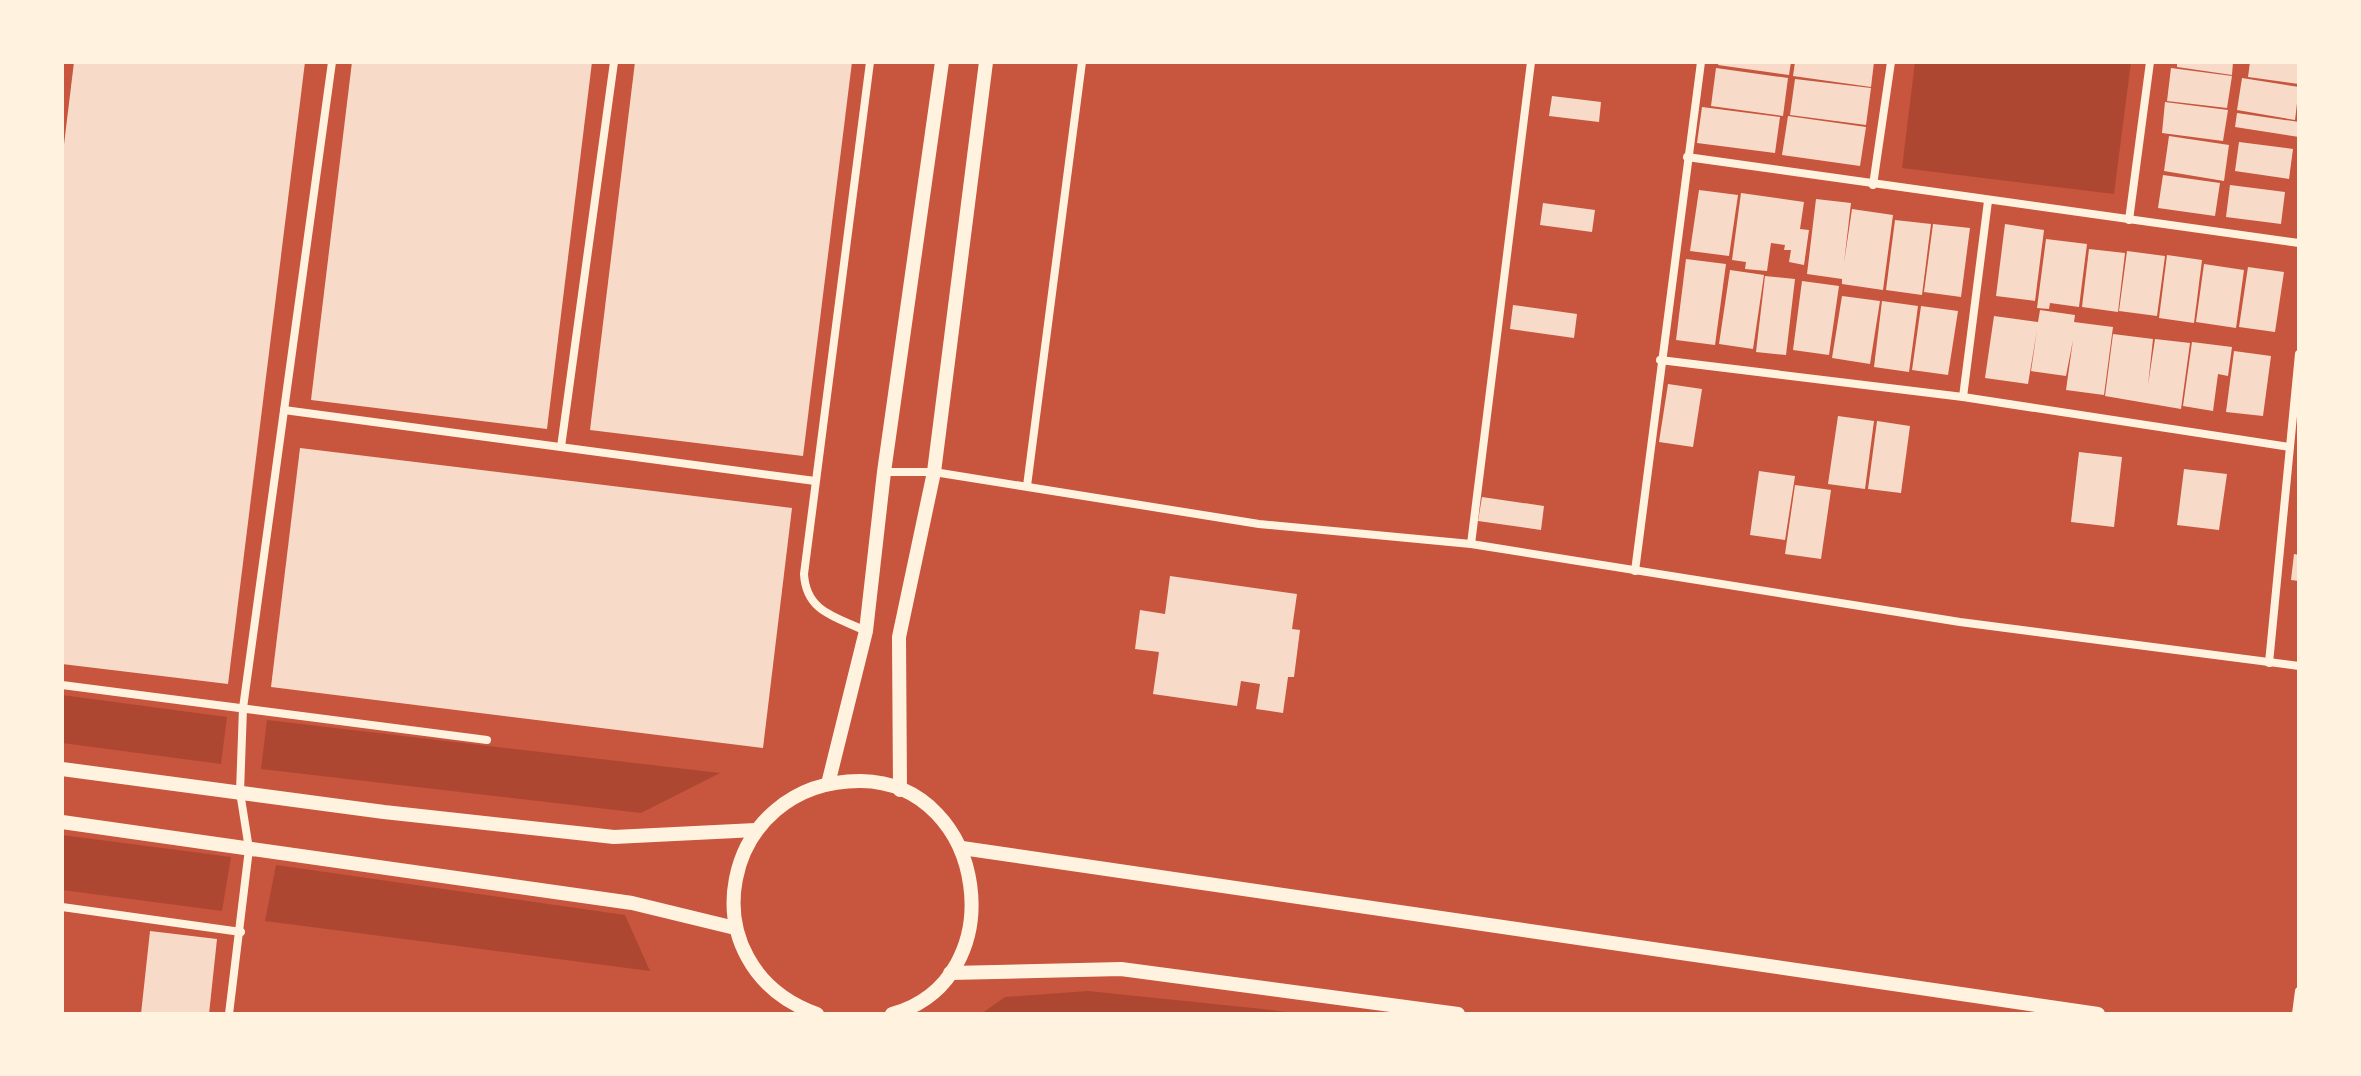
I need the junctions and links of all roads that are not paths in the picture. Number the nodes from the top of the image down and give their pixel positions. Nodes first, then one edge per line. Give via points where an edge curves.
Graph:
1 (332, 62) edge
2 (614, 62) edge
3 (870, 62) edge
4 (942, 62) edge
5 (986, 62) edge
6 (1082, 62) edge
7 (1531, 62) edge
8 (1701, 62) edge
9 (1891, 62) edge
10 (2150, 62) edge
11 (1687, 157) junction
12 (1873, 185) junction
13 (1988, 201) junction
14 (2129, 220) junction
15 (2299, 243) edge
16 (2299, 354) edge
17 (1660, 360) junction
18 (1963, 397) junction
19 (284, 410) junction
20 (561, 447) junction
21 (2290, 447) junction
22 (884, 472) junction
23 (934, 472) junction
24 (815, 481) junction
25 (1027, 486) junction
26 (1471, 544) junction
27 (1635, 571) junction
28 (866, 631) junction
29 (2269, 663) junction
30 (2299, 666) edge
31 (62, 685) edge
32 (243, 708) junction
33 (487, 740) dead end
34 (62, 769) edge
35 (828, 784) junction
36 (900, 790) junction
37 (240, 792) junction
38 (62, 822) edge
39 (756, 830) junction
40 (962, 848) junction
41 (249, 849) junction
42 (62, 907) edge
43 (735, 928) junction
44 (241, 932) junction
45 (950, 973) junction
46 (2299, 991) edge
47 (793, 1010) edge
48 (229, 1014) edge
49 (817, 1014) edge
50 (892, 1014) edge
51 (1458, 1014) edge
52 (2098, 1014) edge
53 (2296, 1014) edge

1 - 19 street
2 - 20 street
3 - 24 street
4 - 22 street
5 - 23 street
6 - 25 street
7 - 26 street
8 - 11 street
9 - 12 street
10 - 14 street
11 - 12 street
11 - 17 street
12 - 13 street
13 - 14 street
13 - 18 street
14 - 15 street
16 - 21 street
17 - 18 street
17 - 27 street
18 - 21 street
19 - 20 street
19 - 32 street
20 - 24 street
21 - 29 street
22 - 23 street
22 - 28 street
23 - 25 street
23 - 36 street via 899,637
24 - 28 street via 805,592 814,605
25 - 26 street via 1259,524
26 - 27 street
27 - 29 street
28 - 35 street
29 - 30 street
31 - 32 street
32 - 33 street
32 - 37 street
34 - 37 street
35 - 36 street via 865,781
35 - 39 street via 800,793
36 - 40 street via 936,814
37 - 39 street via 614,837
37 - 41 street
38 - 41 street
39 - 43 street via 740,860 733,894
40 - 45 street via 974,912 966,944
40 - 52 street
41 - 43 street via 632,903
41 - 44 street
42 - 44 street
43 - 47 street via 747,959
44 - 48 street
45 - 50 street via 928,995
45 - 51 street via 1121,969
46 - 53 street
47 - 49 street

